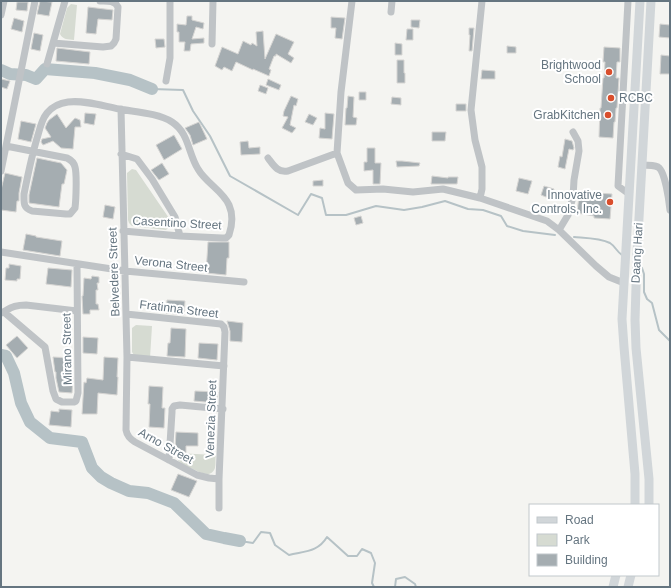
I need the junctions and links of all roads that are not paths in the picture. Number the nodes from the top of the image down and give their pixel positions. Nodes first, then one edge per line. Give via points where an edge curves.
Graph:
1 (4, 1) edge
2 (35, 1) edge
3 (65, 1) edge
4 (100, 1) edge
5 (170, 1) edge
6 (213, 1) edge
7 (352, 1) edge
8 (392, 1) edge
9 (482, 1) edge
10 (628, 1) edge
11 (640, 1) edge
12 (651, 1) edge
13 (391, 12) dead end
14 (1, 15) edge
15 (54, 43) junction
16 (212, 44) dead end
17 (47, 64) dead end
18 (166, 81) dead end
19 (120, 109) junction
20 (573, 132) dead end
21 (6, 146) junction
22 (33, 151) junction
23 (337, 153) junction
24 (121, 154) junction
25 (268, 158) dead end
26 (642, 165) junction
27 (1, 171) edge
28 (629, 194) junction
29 (480, 198) junction
30 (670, 210) edge
31 (559, 230) junction
32 (124, 231) junction
33 (180, 236) junction
34 (1, 252) edge
35 (77, 264) junction
36 (125, 271) junction
37 (244, 282) dead end
38 (624, 283) junction
39 (77, 311) junction
40 (3, 313) edge
41 (126, 314) junction
42 (225, 332) joint
43 (127, 357) junction
44 (224, 366) junction
45 (223, 409) junction
46 (127, 435) joint
47 (169, 460) junction
48 (219, 479) junction
49 (635, 504) edge
50 (649, 504) edge
51 (219, 508) dead end
52 (616, 576) edge
53 (631, 576) edge
54 (612, 587) edge
55 (628, 587) edge

1 - 14 street
2 - 21 street
3 - 15 street
4 - 15 street via 117,4 118,7 116,39 111,46
5 - 18 street via 170,58
6 - 16 street
7 - 23 street via 341,92
8 - 13 street
9 - 29 street via 471,110 482,167
10 - 28 street via 618,186
11 - 28 main road, Daang Hari
12 - 26 main road, Daang Hari
15 - 17 street
19 - 22 street via 85,103 60,104 46,113
19 - 24 street, Belvedere Street
19 - 33 street, Casentino Street via 145,113 172,122 185,137 203,177 229,204 232,212 231,230 226,238
20 - 31 street via 578,141 579,151 573,197 568,215
21 - 22 street
21 - 27 street
22 - 22 street via 67,158 73,162 76,173 76,204 70,214 32,211 25,205 24,194
23 - 25 street via 284,172 274,167
23 - 29 street via 348,184 356,190 383,188 414,192 443,189
24 - 32 street, Belvedere Street
24 - 33 street via 137,159 152,179 175,217
26 - 30 street via 657,166 661,169
26 - 50 main road, Daang Hari via 635,320
28 - 38 main road, Daang Hari
29 - 31 street via 547,221
31 - 38 street via 596,266 610,277
32 - 33 street, Casentino Street
32 - 36 street, Belvedere Street
34 - 35 street, Verona Street
35 - 36 street, Verona Street
35 - 39 street, Mirano Street
36 - 37 street, Verona Street
36 - 41 street, Belvedere Street
38 - 49 main road, Daang Hari via 623,340 635,474
39 - 40 street via 19,305 12,306
39 - 40 street, Mirano Street via 78,393 76,401 70,403 59,401 54,396 45,347
41 - 42 street, Fratinna Street via 221,324
41 - 43 street, Belvedere Street
42 - 44 street, Venezia Street
43 - 44 street
43 - 46 street, Belvedere Street
44 - 45 street, Venezia Street
45 - 47 street via 174,406
45 - 48 street, Venezia Street
46 - 47 street, Arno Street
47 - 48 street, Arno Street via 203,477
48 - 51 street, Venezia Street
52 - 54 main road
53 - 55 main road

